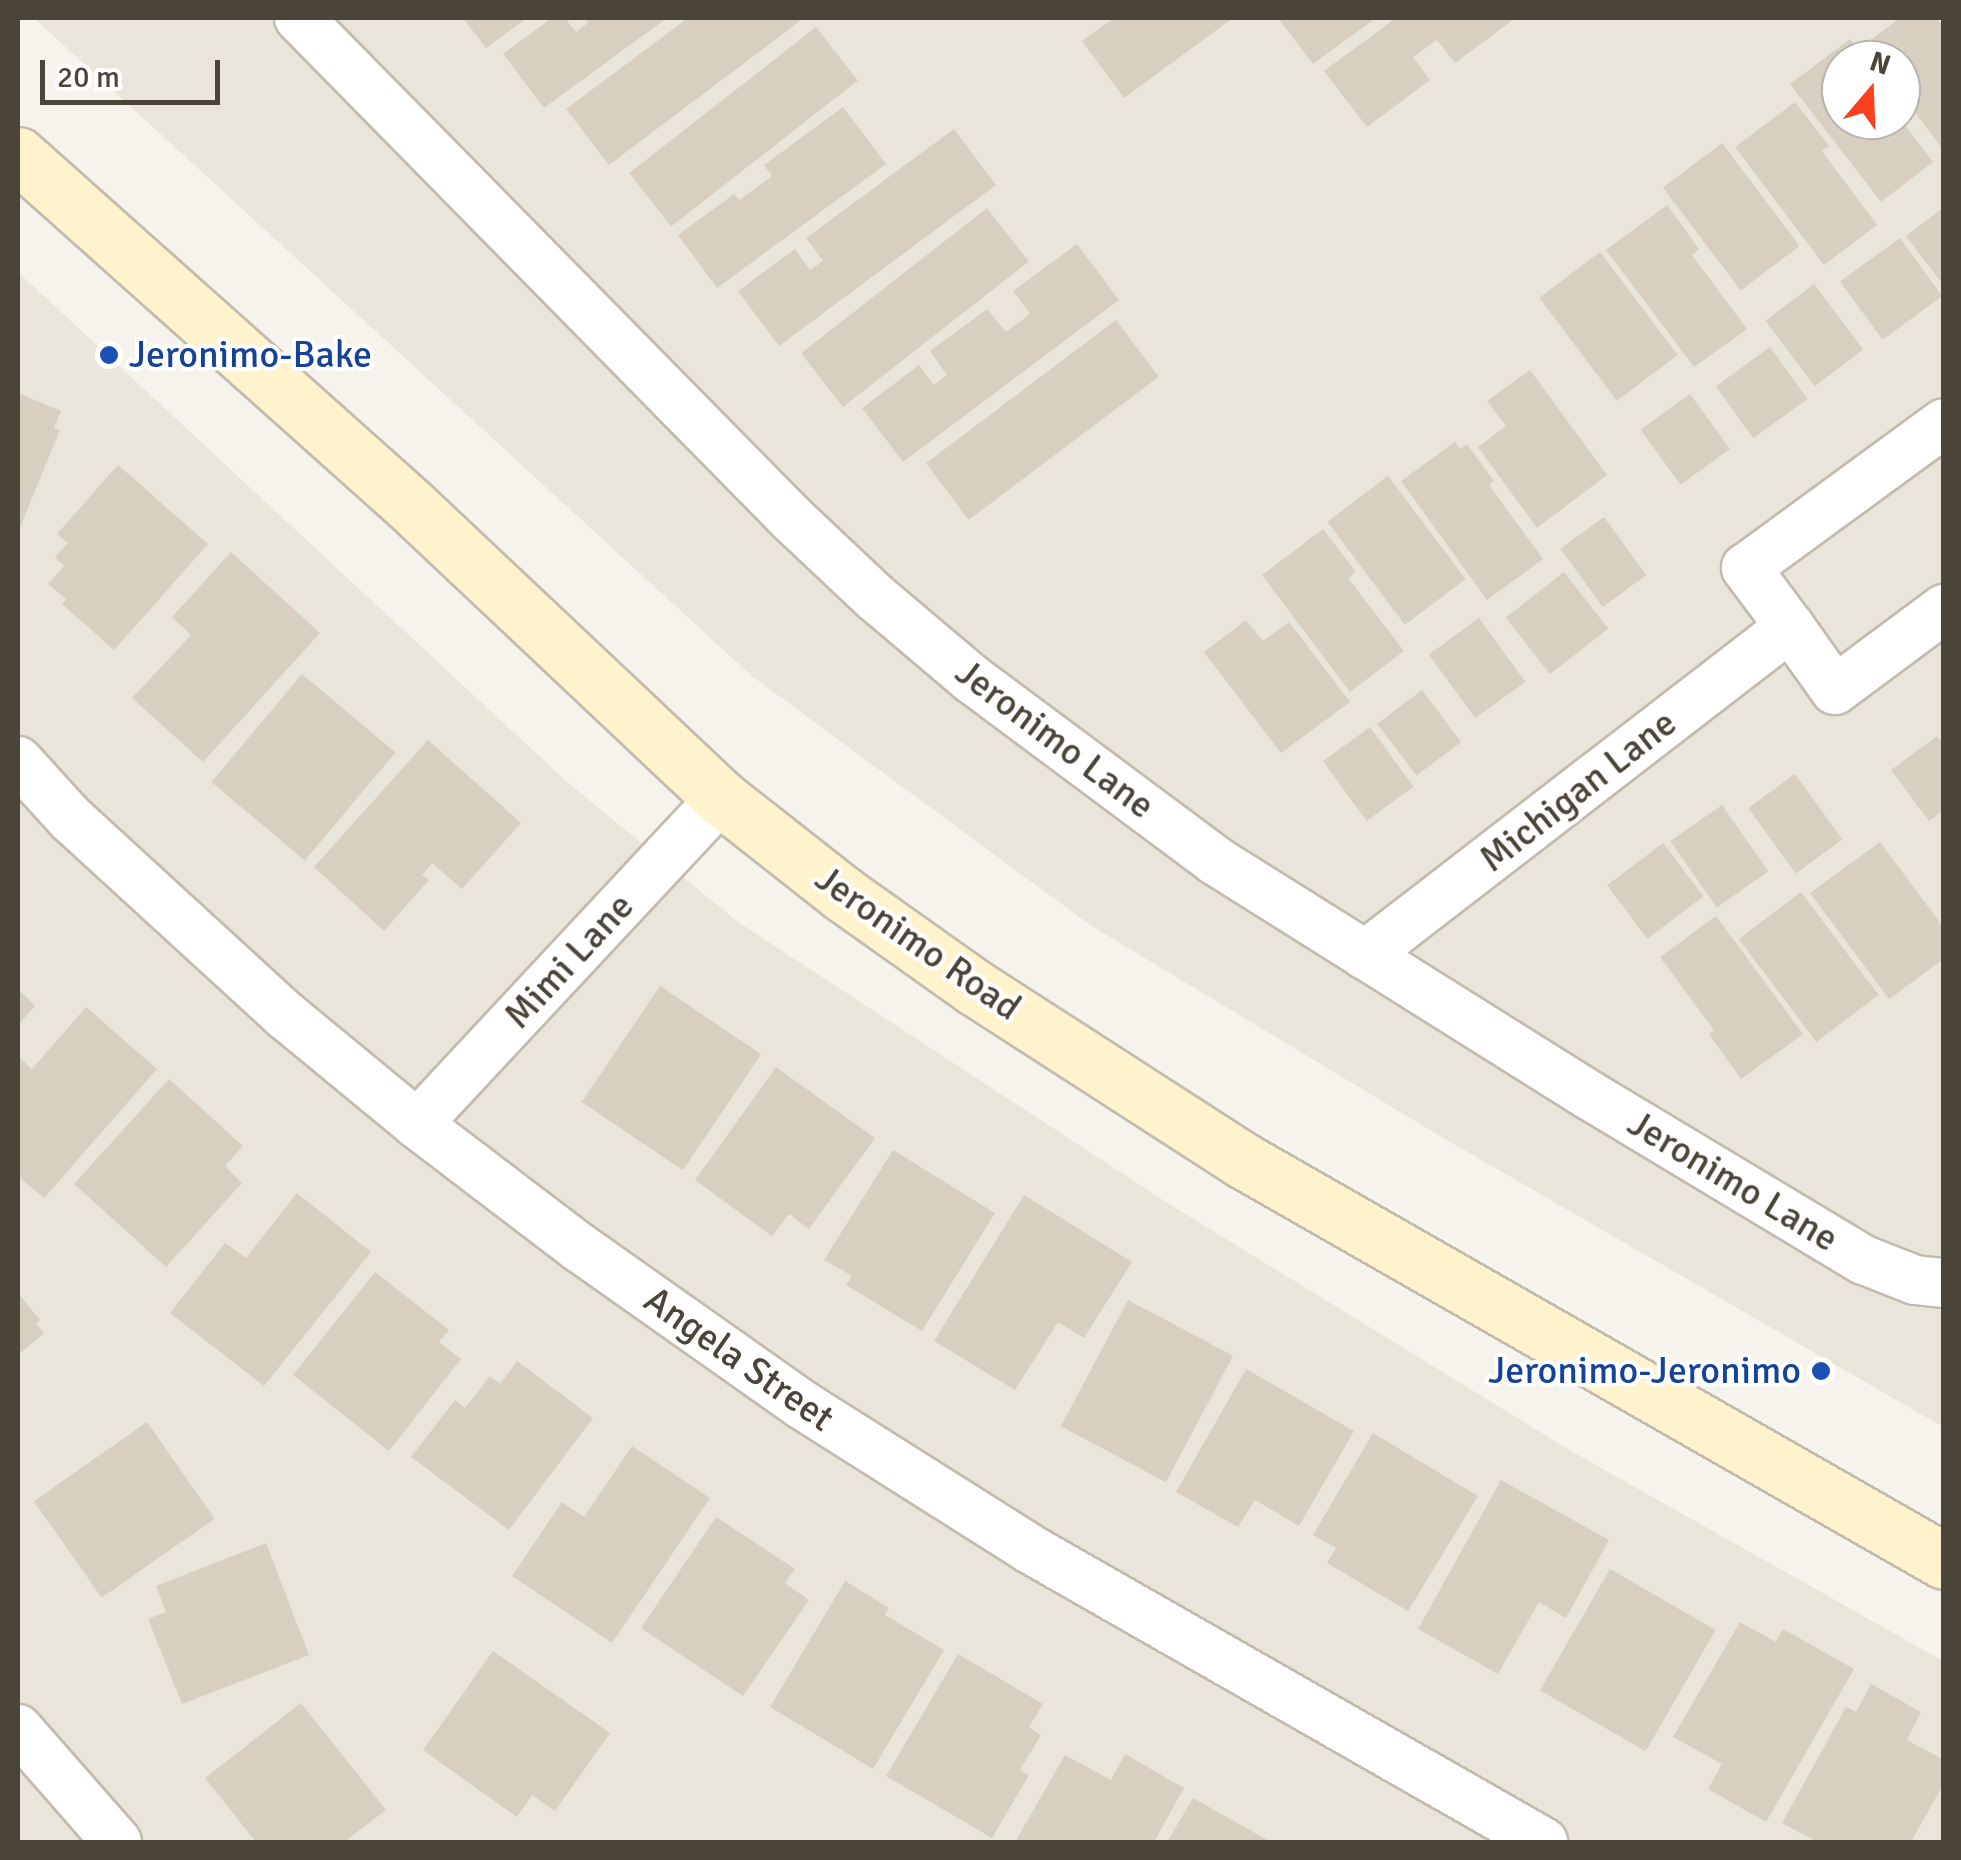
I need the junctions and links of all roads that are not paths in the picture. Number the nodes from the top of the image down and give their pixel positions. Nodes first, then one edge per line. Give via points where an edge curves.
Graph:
1 (299, 18) edge
2 (18, 154) edge
3 (1944, 424) edge
4 (1944, 609) edge
5 (1790, 628) junction
6 (18, 761) edge
7 (721, 798) junction
8 (1365, 955) junction
9 (417, 1124) junction
10 (1944, 1283) edge
11 (1944, 1562) edge
12 (18, 1729) edge
13 (117, 1842) edge
14 (1543, 1842) edge

1 - 8 street, Jeronimo Lane via 876,598 972,679 1216,861
2 - 7 main road, Jeronimo Road via 408,504
3 - 5 street via 1746,568
4 - 5 street via 1835,690
5 - 8 street, Michigan Lane
6 - 9 street, Angela Street via 285,1015
7 - 9 street, Mimi Lane
7 - 11 main road, Jeronimo Road via 974,987 1244,1161
8 - 10 street, Jeronimo Lane via 1864,1260 1915,1280
9 - 14 street, Angela Street via 800,1404 1030,1549
12 - 13 street

